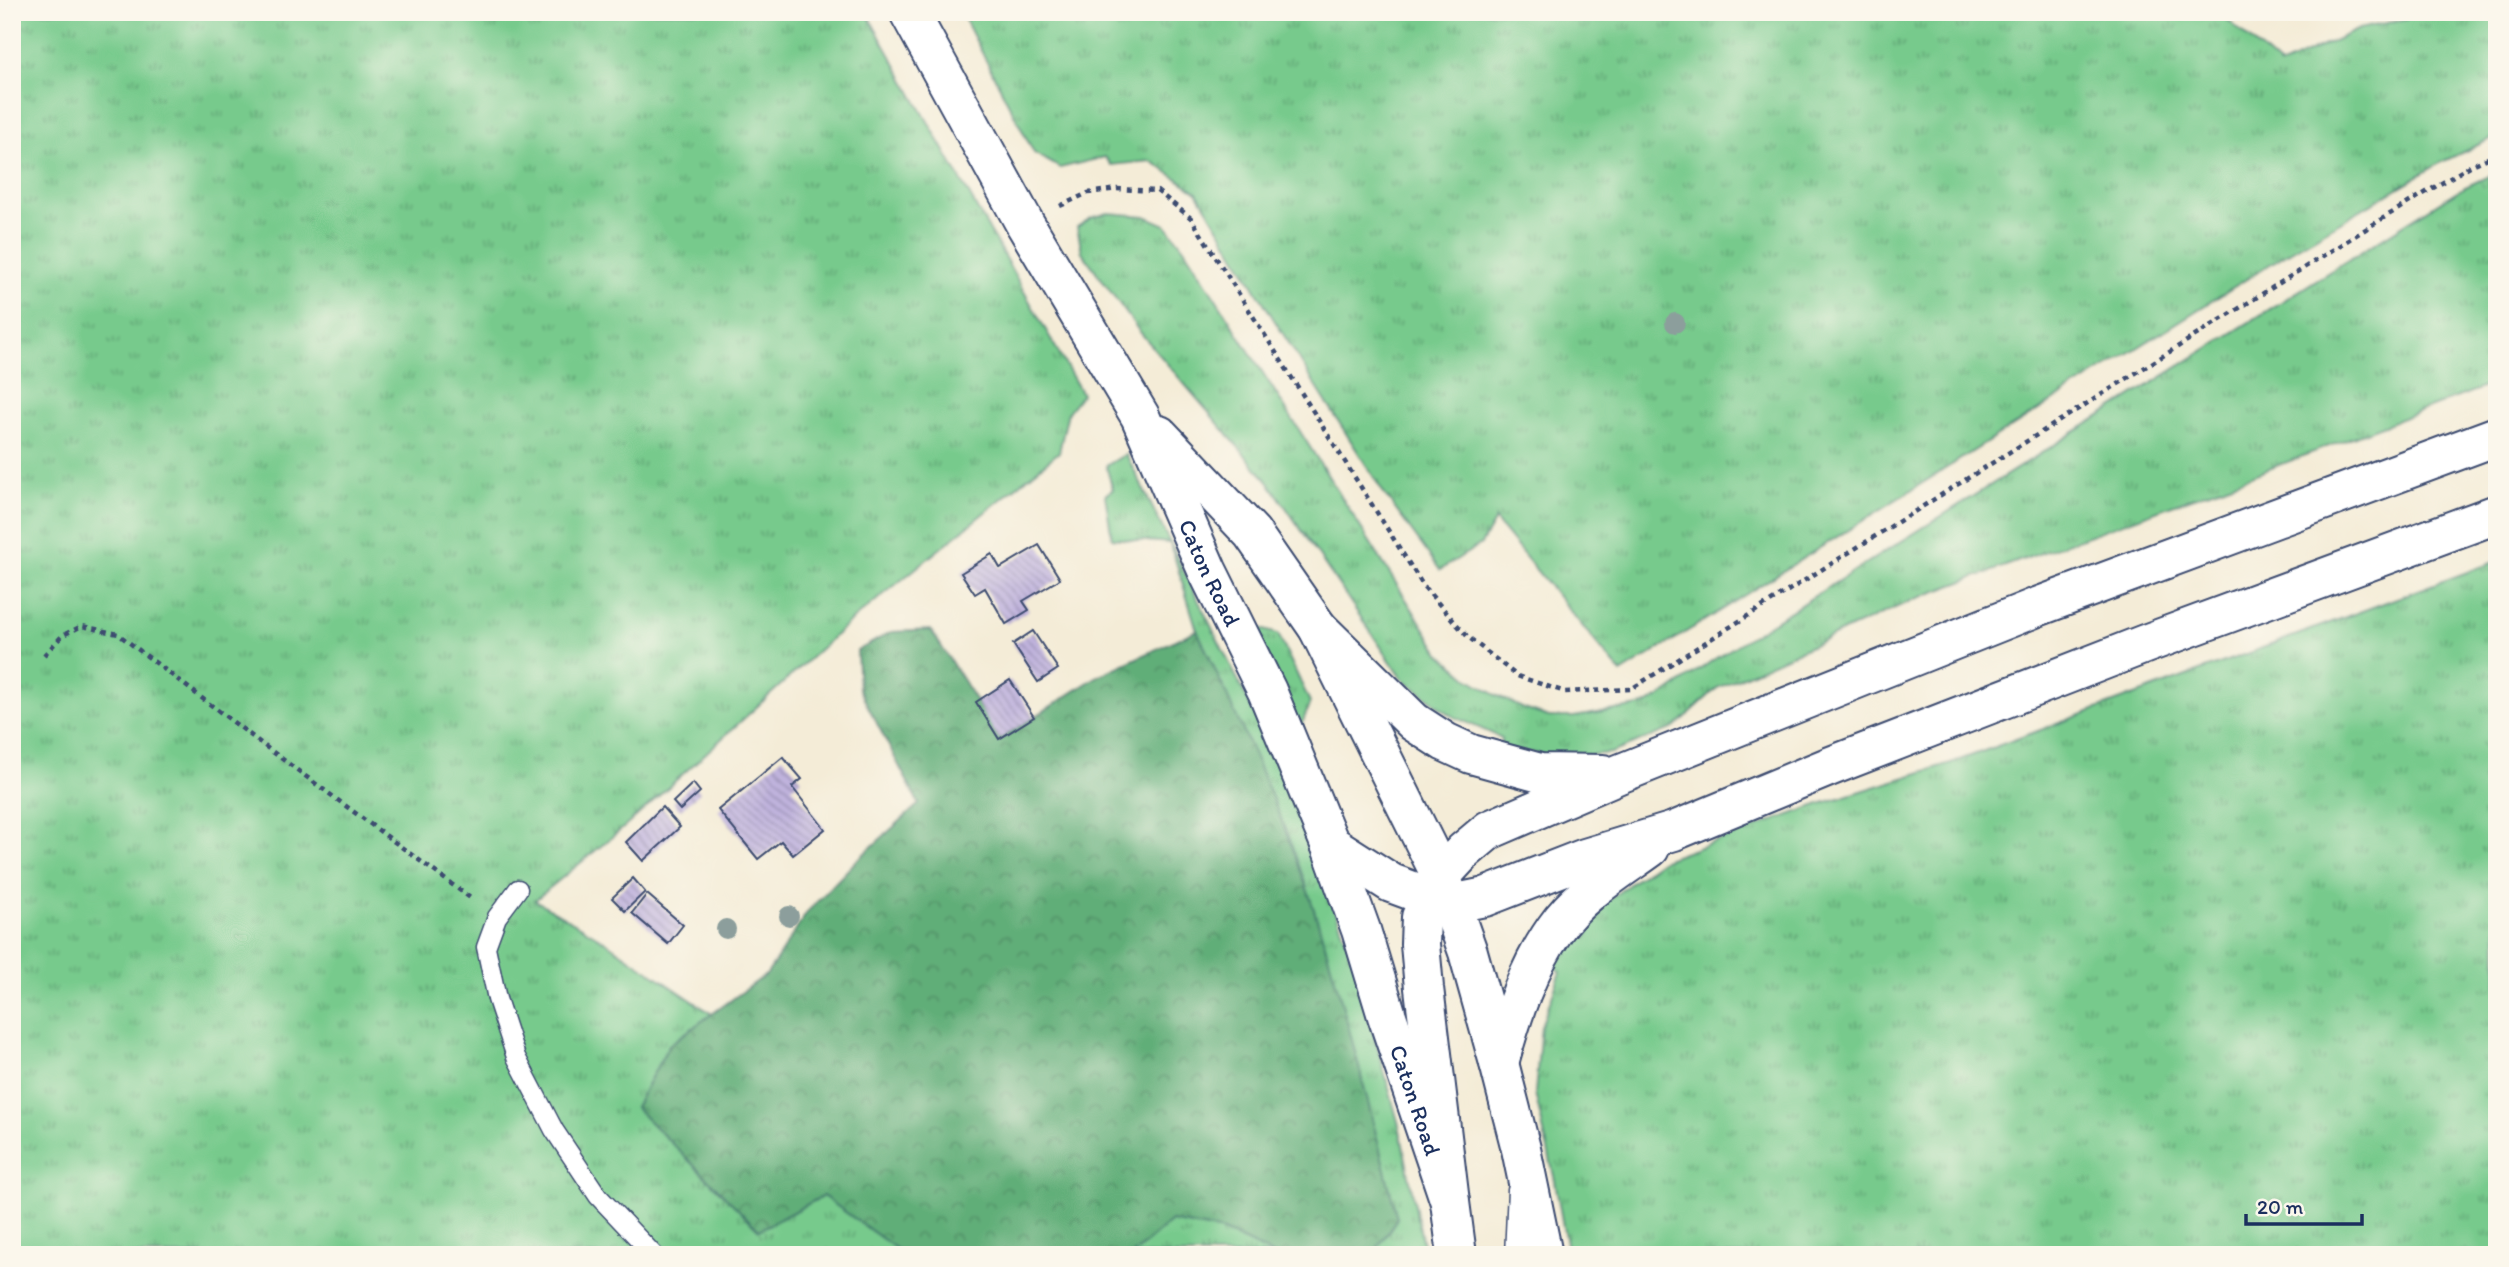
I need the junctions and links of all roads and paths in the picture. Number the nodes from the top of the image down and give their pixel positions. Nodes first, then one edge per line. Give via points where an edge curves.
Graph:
1 (909, 12) edge
2 (2497, 154) edge
3 (1024, 222) junction
4 (1140, 416) junction
5 (2497, 436) edge
6 (2497, 514) edge
7 (1318, 628) junction
8 (44, 654) dead end
9 (1619, 774) junction
10 (1674, 831) junction
11 (1330, 844) junction
12 (518, 888) dead end
13 (1440, 893) junction
14 (497, 917) junction
15 (1499, 1063) junction
16 (1521, 1149) junction
17 (1450, 1202) junction
18 (654, 1255) edge
19 (1457, 1255) edge
20 (1514, 1255) edge
21 (1543, 1255) edge

1 - 3 highway
2 - 3 path via 2373,225 1631,689 1553,688 1517,676 1467,636 1424,587 1191,218 1157,191 1088,193
3 - 4 highway
4 - 7 highway, Caton Road via 1252,533
4 - 11 highway, Caton Road via 1207,570 1267,691
5 - 9 highway via 2037,607
6 - 10 highway via 2145,644
7 - 9 highway via 1414,722 1445,742 1540,773
7 - 13 highway, Caton Road
8 - 14 path via 82,626 118,634
9 - 13 highway via 1489,830 1464,851
10 - 13 highway via 1585,858 1485,897
10 - 15 highway via 1596,887 1555,928 1518,997
11 - 13 highway via 1391,883
11 - 17 highway, Caton Road
12 - 14 lane
13 - 15 highway, Caton Road via 1468,951
13 - 17 highway via 1421,917 1420,944
14 - 18 lane via 486,947 516,1057 554,1130 598,1196
15 - 16 highway, Caton Road
16 - 20 lane
16 - 21 highway, Caton Road
17 - 19 highway, Caton Road

